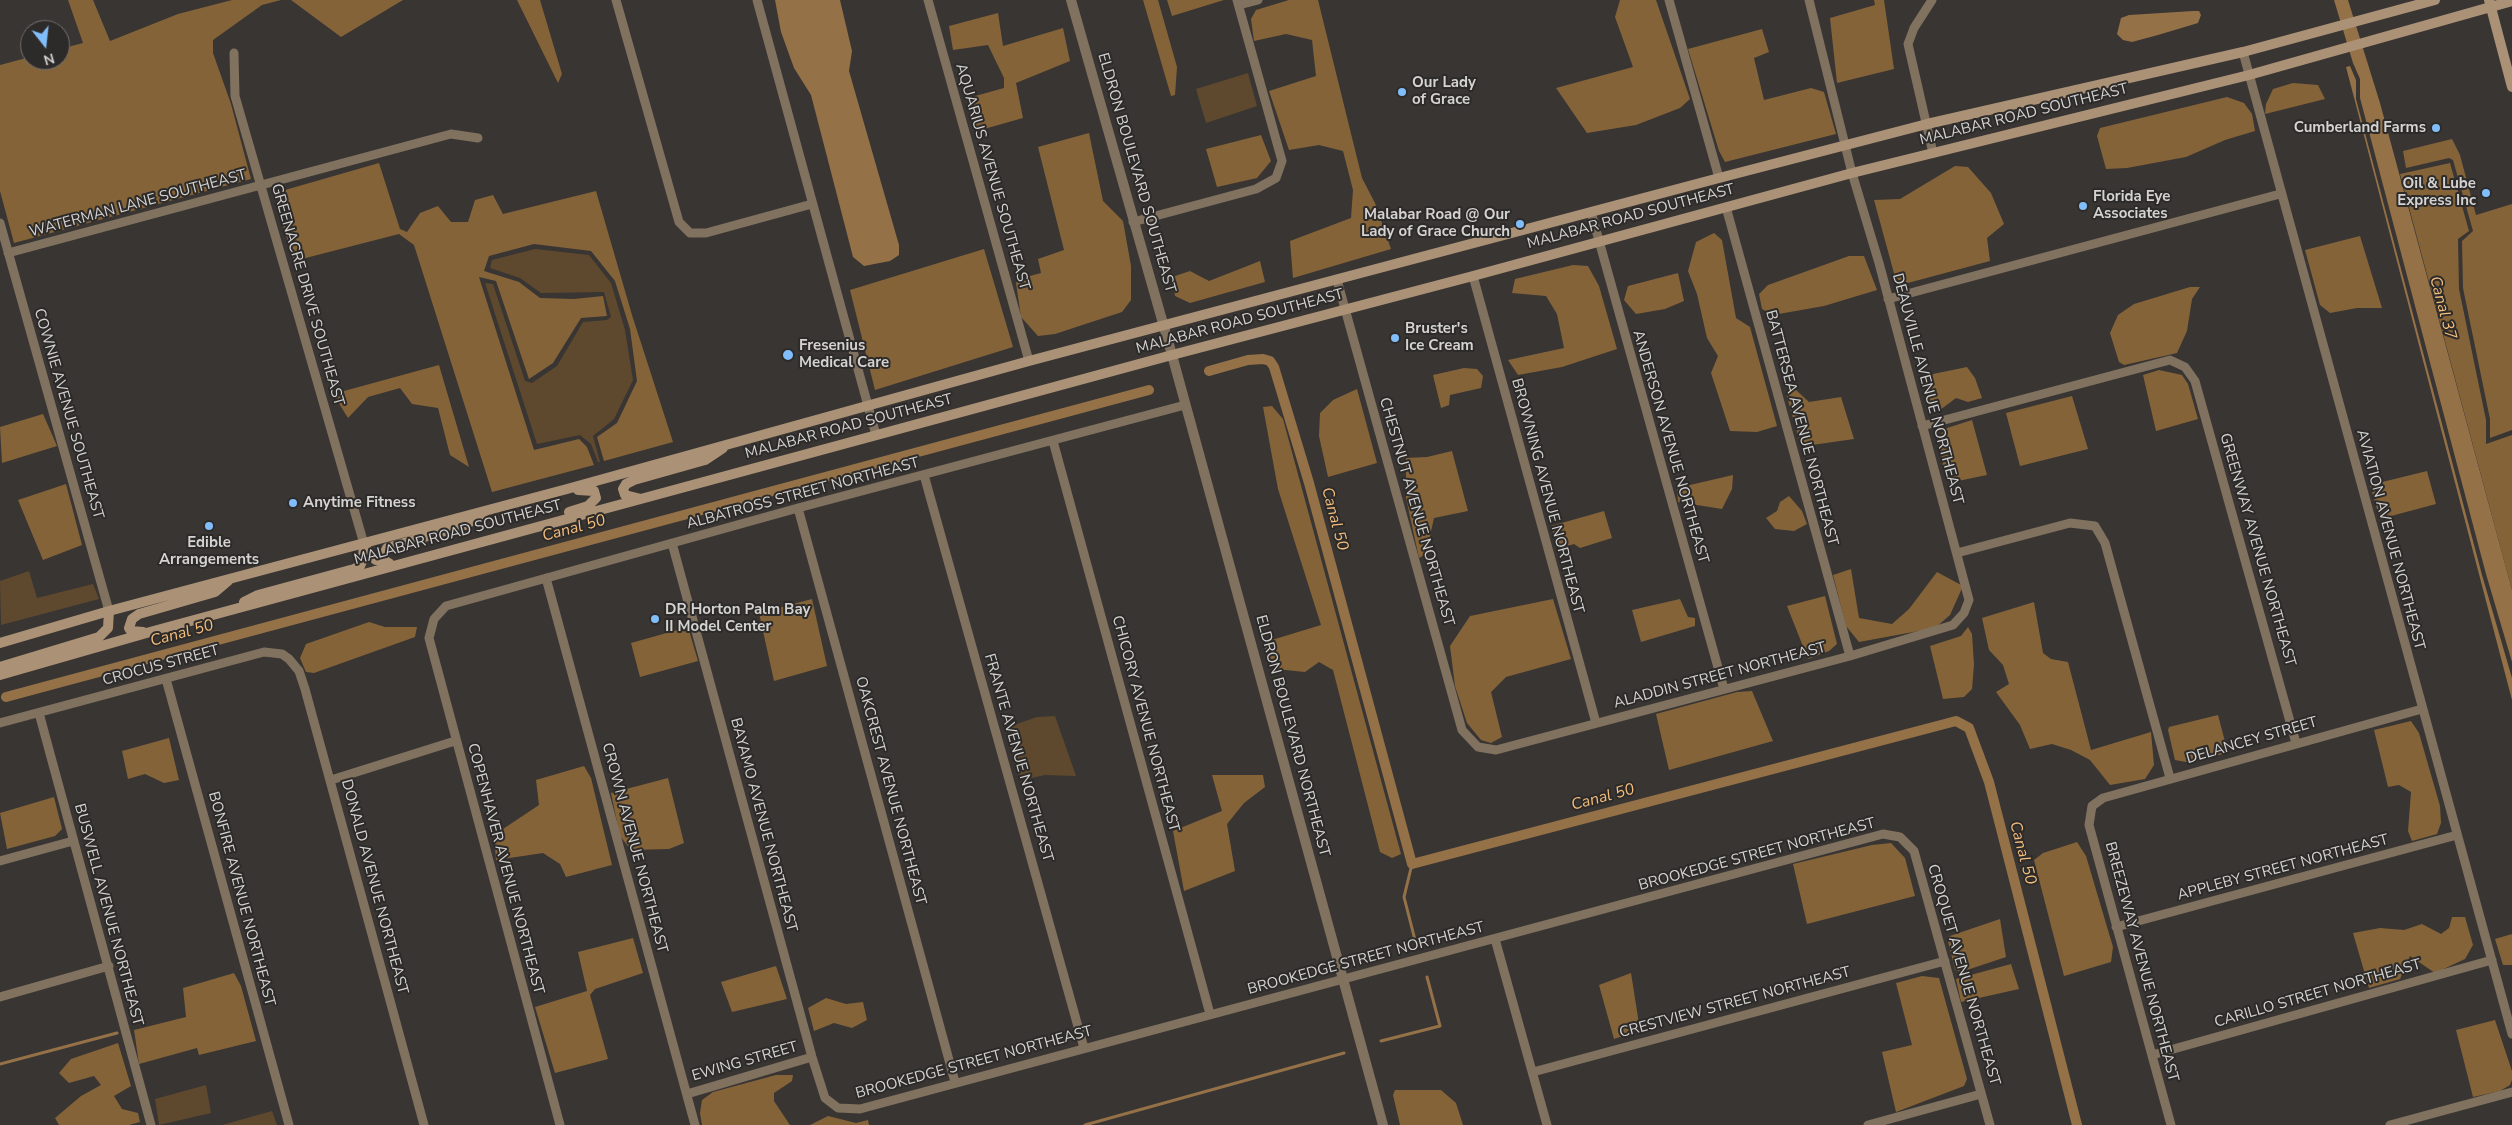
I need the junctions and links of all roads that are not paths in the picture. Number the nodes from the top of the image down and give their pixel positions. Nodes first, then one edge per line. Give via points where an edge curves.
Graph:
1 (616, 0) edge
2 (756, 0) edge
3 (928, 0) edge
4 (1071, 0) edge
5 (1258, 0) edge
6 (1669, 0) edge
7 (1808, 0) edge
8 (1932, 0) edge
9 (2435, 0) edge
10 (2512, 0) edge
11 (1238, 3) edge
12 (2489, 3) edge
13 (234, 52) dead end
14 (2243, 52) junction
15 (2249, 75) junction
16 (2512, 87) edge
17 (1927, 124) junction
18 (478, 138) dead end
19 (1845, 144) junction
20 (1933, 152) junction
21 (1852, 173) junction
22 (1719, 178) junction
23 (261, 186) junction
24 (2280, 194) junction
25 (812, 204) junction
26 (1726, 207) junction
27 (1590, 212) junction
28 (1134, 222) junction
29 (0, 223) edge
30 (1598, 242) junction
31 (8, 252) junction
32 (1473, 276) junction
33 (1337, 280) junction
34 (1888, 299) junction
35 (1346, 310) junction
36 (1164, 326) junction
37 (1172, 355) junction
38 (1029, 361) junction
39 (868, 405) junction
40 (1186, 405) junction
41 (1922, 426) junction
42 (876, 436) junction
43 (1053, 441) junction
44 (727, 444) junction
45 (924, 476) junction
46 (567, 490) junction
47 (641, 499) junction
48 (798, 508) junction
49 (489, 510) junction
50 (496, 538) junction
51 (672, 543) junction
52 (364, 544) junction
53 (1957, 553) junction
54 (386, 562) junction
55 (400, 564) junction
56 (546, 578) junction
57 (231, 579) junction
58 (233, 609) junction
59 (109, 611) junction
60 (1964, 613) joint
61 (434, 619) joint
62 (150, 632) junction
63 (0, 644) edge
64 (1850, 656) junction
65 (289, 659) joint
66 (0, 667) edge
67 (0, 675) edge
68 (166, 679) junction
69 (1724, 689) junction
70 (2422, 708) junction
71 (39, 713) junction
72 (0, 723) edge
73 (1596, 723) junction
74 (455, 741) junction
75 (2296, 743) junction
76 (1478, 747) joint
77 (2170, 778) junction
78 (331, 780) junction
79 (2092, 806) joint
80 (2457, 835) junction
81 (1900, 837) joint
82 (73, 841) junction
83 (0, 861) edge
84 (2116, 927) junction
85 (1495, 939) junction
86 (2492, 960) junction
87 (1944, 961) junction
88 (109, 966) junction
89 (1343, 980) junction
90 (0, 996) edge
91 (1210, 1014) junction
92 (2512, 1034) edge
93 (1084, 1048) junction
94 (2152, 1055) junction
95 (812, 1057) junction
96 (1533, 1072) junction
97 (955, 1082) junction
98 (2512, 1092) edge
99 (687, 1094) junction
100 (1982, 1094) junction
101 (838, 1108) joint
102 (152, 1125) edge
103 (289, 1125) edge
104 (424, 1125) edge
105 (560, 1125) edge
106 (695, 1125) edge
107 (1383, 1125) edge
108 (1547, 1125) edge
109 (1868, 1125) edge
110 (1990, 1125) edge
111 (2171, 1125) edge
112 (2390, 1125) edge

1 - 25 street via 679,222 690,233 706,233
2 - 25 street
3 - 38 street, AQUARIUS AVENUE SOUTHEAST
4 - 28 street, ELDRON BOULEVARD SOUTHEAST
5 - 11 street
6 - 22 street
7 - 19 street, DEAUVILLE AVENUE NORTHEAST
8 - 17 street via 1908,44
9 - 14 main road, MALABAR ROAD SOUTHEAST
10 - 12 main road, MALABAR ROAD SOUTHEAST
11 - 28 street via 1282,161 1276,178 1256,189
12 - 15 main road, MALABAR ROAD SOUTHEAST
12 - 16 main road
13 - 23 street, GREENACRE DRIVE SOUTHEAST via 235,96
14 - 15 street, AVIATION AVENUE NORTHEAST
14 - 17 main road, MALABAR ROAD SOUTHEAST
15 - 20 main road, MALABAR ROAD SOUTHEAST
15 - 24 street, AVIATION AVENUE NORTHEAST
17 - 19 main road, MALABAR ROAD SOUTHEAST
17 - 20 street
18 - 23 street, WATERMAN LANE SOUTHEAST via 451,134
19 - 21 street, DEAUVILLE AVENUE NORTHEAST
19 - 22 main road, MALABAR ROAD SOUTHEAST
20 - 21 main road, MALABAR ROAD SOUTHEAST
21 - 26 main road, MALABAR ROAD SOUTHEAST
21 - 34 street, DEAUVILLE AVENUE NORTHEAST
22 - 27 main road, MALABAR ROAD SOUTHEAST
23 - 31 street, WATERMAN LANE SOUTHEAST
23 - 52 street, GREENACRE DRIVE SOUTHEAST
24 - 34 street
24 - 70 street, AVIATION AVENUE NORTHEAST
25 - 39 street
26 - 30 main road, MALABAR ROAD SOUTHEAST
26 - 64 street, BATTERSEA AVENUE NORTHEAST
27 - 30 street, ANDERSON AVENUE NORTHEAST
27 - 33 main road, MALABAR ROAD SOUTHEAST
28 - 36 street, ELDRON BOULEVARD SOUTHEAST
29 - 31 street, COWNIE AVENUE SOUTHEAST
30 - 32 main road, MALABAR ROAD SOUTHEAST
30 - 69 street, ANDERSON AVENUE NORTHEAST
31 - 59 street, COWNIE AVENUE SOUTHEAST
32 - 35 main road, MALABAR ROAD SOUTHEAST
32 - 73 street, BROWNING AVENUE NORTHEAST
33 - 35 street, CHESTNUT AVENUE NORTHEAST
33 - 36 main road, MALABAR ROAD SOUTHEAST
34 - 41 street, DEAUVILLE AVENUE NORTHEAST
35 - 37 main road, MALABAR ROAD SOUTHEAST
35 - 76 street, CHESTNUT AVENUE NORTHEAST via 1462,730
36 - 37 street, ELDRON BOULEVARD SOUTHEAST
36 - 38 main road, MALABAR ROAD SOUTHEAST
37 - 40 street, ELDRON BOULEVARD NORTHEAST
37 - 42 main road, MALABAR ROAD SOUTHEAST
38 - 39 main road, MALABAR ROAD SOUTHEAST
39 - 42 street
39 - 44 main road, MALABAR ROAD SOUTHEAST
40 - 43 street, ALBATROSS STREET NORTHEAST
40 - 89 street, ELDRON BOULEVARD NORTHEAST
41 - 53 street, DEAUVILLE AVENUE NORTHEAST
41 - 75 street, GREENWAY AVENUE NORTHEAST via 2170,360 2186,367 2196,380
42 - 47 main road, MALABAR ROAD SOUTHEAST
43 - 45 street, ALBATROSS STREET NORTHEAST
43 - 91 street, CHICORY AVENUE NORTHEAST
44 - 46 main road, MALABAR ROAD SOUTHEAST
44 - 47 main road via 705,460 626,484 623,489 625,495
45 - 48 street, ALBATROSS STREET NORTHEAST
45 - 93 street, FRANTE AVENUE NORTHEAST
46 - 49 main road, MALABAR ROAD SOUTHEAST
46 - 50 main road via 594,490 596,498 588,506 514,526
47 - 50 main road, MALABAR ROAD SOUTHEAST
48 - 51 street, ALBATROSS STREET NORTHEAST
48 - 97 street, OAKCREST AVENUE NORTHEAST
49 - 52 main road, MALABAR ROAD SOUTHEAST
49 - 54 main road via 465,525 387,548 383,556
50 - 55 main road, MALABAR ROAD SOUTHEAST
51 - 56 street, ALBATROSS STREET NORTHEAST
51 - 95 street, BAYAMO AVENUE NORTHEAST
52 - 54 main road via 376,560
52 - 57 main road, MALABAR ROAD SOUTHEAST
52 - 58 main road via 363,559 354,569 258,595
53 - 60 street, DEAUVILLE AVENUE NORTHEAST via 1968,600
53 - 77 street via 2070,523 2095,526 2105,543
54 - 55 main road
55 - 58 main road, MALABAR ROAD SOUTHEAST
56 - 61 street, ALBATROSS STREET NORTHEAST via 446,606
56 - 99 street, CROWN AVENUE NORTHEAST
57 - 59 main road, MALABAR ROAD SOUTHEAST
57 - 62 main road via 215,592 139,614 129,624 131,631
58 - 62 main road, MALABAR ROAD SOUTHEAST
59 - 63 main road, MALABAR ROAD SOUTHEAST
59 - 66 main road via 108,628 99,637
60 - 64 street, ALADDIN STREET NORTHEAST via 1953,625
61 - 74 street, COPENHAVER AVENUE NORTHEAST via 429,638
62 - 67 main road, MALABAR ROAD SOUTHEAST
64 - 69 street, ALADDIN STREET NORTHEAST
65 - 68 street, CROCUS STREET via 282,654 264,652
65 - 78 street, DONALD AVENUE NORTHEAST via 299,671
68 - 71 street, CROCUS STREET
68 - 103 street, BONFIRE AVENUE NORTHEAST
69 - 73 street, ALADDIN STREET NORTHEAST
70 - 75 street, DELANCEY STREET
70 - 80 street, AVIATION AVENUE NORTHEAST
71 - 72 street, CROCUS STREET
71 - 82 street, BUSWELL AVENUE NORTHEAST
73 - 76 street, ALADDIN STREET NORTHEAST via 1496,750
74 - 78 street
74 - 105 street, COPENHAVER AVENUE NORTHEAST
75 - 77 street, DELANCEY STREET
77 - 79 street, DELANCEY STREET via 2102,798
78 - 104 street, DONALD AVENUE NORTHEAST
79 - 84 street, BREEZEWAY AVENUE NORTHEAST via 2089,825
80 - 84 street, APPLEBY STREET NORTHEAST
80 - 86 street, AVIATION AVENUE NORTHEAST
81 - 85 street, BROOKEDGE STREET NORTHEAST via 1883,834
81 - 87 street, CROQUET AVENUE NORTHEAST via 1914,852
82 - 83 street
82 - 88 street, BUSWELL AVENUE NORTHEAST
84 - 94 street, BREEZEWAY AVENUE NORTHEAST
85 - 89 street, BROOKEDGE STREET NORTHEAST
85 - 96 street
86 - 92 street, AVIATION AVENUE NORTHEAST
86 - 94 street, CARILLO STREET NORTHEAST
87 - 96 street, CRESTVIEW STREET NORTHEAST
87 - 100 street, CROQUET AVENUE NORTHEAST
88 - 90 street
88 - 102 street, BUSWELL AVENUE NORTHEAST
89 - 91 street, BROOKEDGE STREET NORTHEAST
89 - 107 street, ELDRON BOULEVARD NORTHEAST
91 - 93 street, BROOKEDGE STREET NORTHEAST
93 - 97 street, BROOKEDGE STREET NORTHEAST
94 - 111 street, BREEZEWAY AVENUE NORTHEAST
95 - 99 street, EWING STREET
95 - 101 street, BAYAMO AVENUE NORTHEAST via 825,1098
96 - 108 street
97 - 101 street, BROOKEDGE STREET NORTHEAST via 860,1108
98 - 112 street
99 - 106 street, CROWN AVENUE NORTHEAST
100 - 109 street
100 - 110 street, CROQUET AVENUE NORTHEAST

